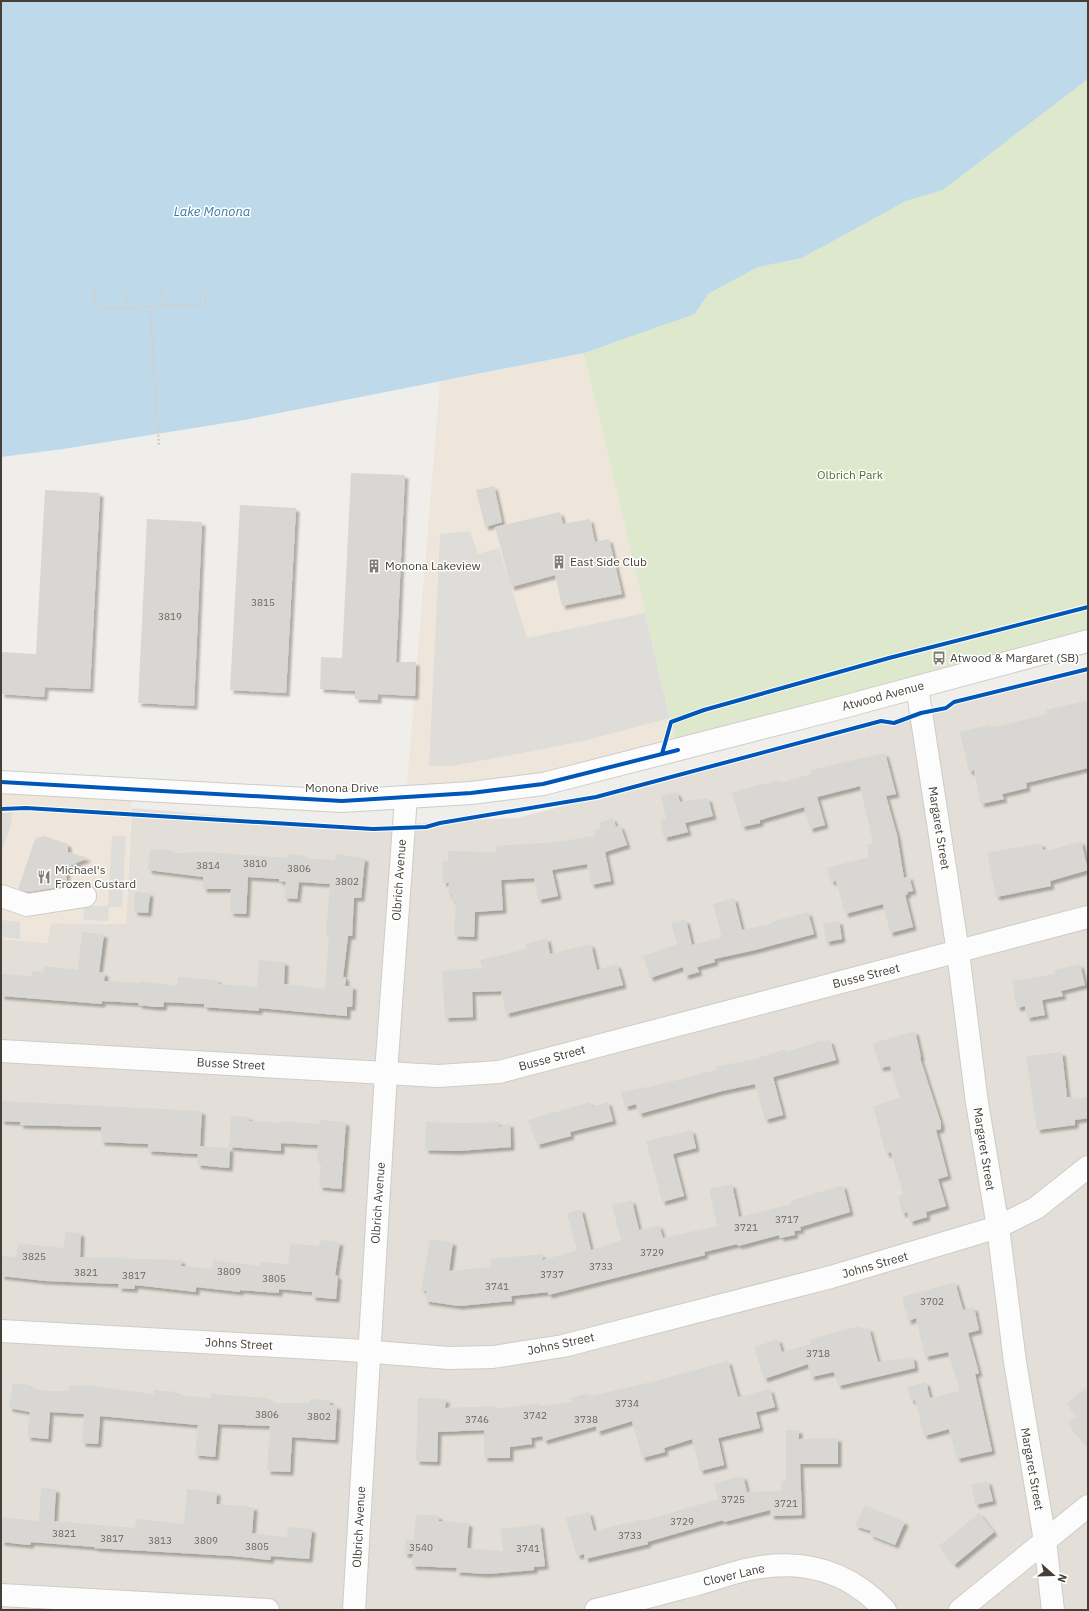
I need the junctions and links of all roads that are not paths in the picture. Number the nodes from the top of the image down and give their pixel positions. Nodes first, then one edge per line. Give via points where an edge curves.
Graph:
1 (1088, 641) edge
2 (917, 687) junction
3 (678, 750) joint
4 (1, 782) edge
5 (406, 797) junction
6 (1, 896) edge
7 (85, 896) dead end
8 (1088, 917) edge
9 (958, 952) junction
10 (1, 1051) edge
11 (386, 1073) junction
12 (1088, 1166) edge
13 (998, 1227) junction
14 (1, 1331) edge
15 (370, 1351) junction
16 (1088, 1506) edge
17 (1045, 1541) junction
18 (1, 1595) edge
19 (268, 1610) edge
20 (354, 1610) edge
21 (596, 1610) edge
22 (885, 1610) edge
23 (960, 1610) edge
24 (1053, 1610) edge

1 - 2 street, Atwood Avenue
2 - 3 street, Atwood Avenue
2 - 9 street, Margaret Street
3 - 5 street, Monona Drive via 544,784 470,793
4 - 5 street, Monona Drive via 342,801
5 - 11 street, Olbrich Avenue
6 - 7 street via 27,905
8 - 9 street, Busse Street
9 - 11 street, Busse Street via 499,1072 438,1076
9 - 13 street, Margaret Street via 977,1103
10 - 11 street, Busse Street
11 - 15 street, Olbrich Avenue
12 - 13 street, Johns Street via 1036,1208
13 - 15 street, Johns Street via 831,1277 563,1346 493,1357 449,1358
13 - 17 street, Margaret Street via 1016,1370
14 - 15 street, Johns Street
15 - 20 street, Olbrich Avenue
16 - 17 street
17 - 23 street
17 - 24 street, Margaret Street
18 - 19 street
21 - 22 street, Clover Lane via 755,1568 794,1566 830,1571 856,1584

